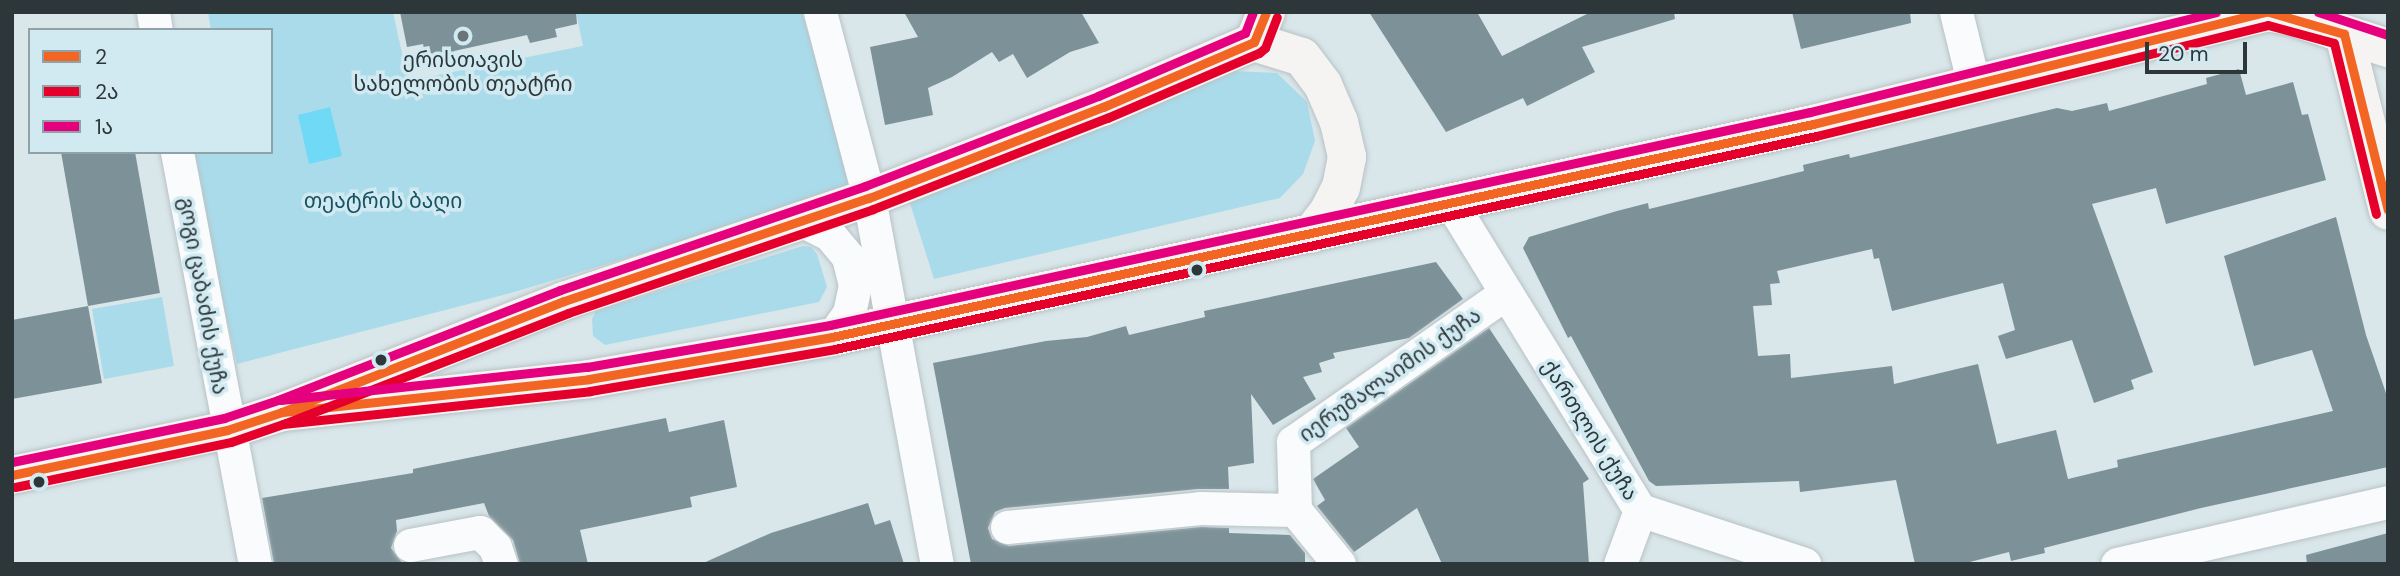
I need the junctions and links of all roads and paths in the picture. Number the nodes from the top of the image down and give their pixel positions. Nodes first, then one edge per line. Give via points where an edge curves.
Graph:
1 (820, 12) edge
2 (1956, 12) edge
3 (1260, 27) edge
4 (2344, 34) junction
5 (2388, 48) edge
6 (1974, 86) junction
7 (177, 154) edge
8 (869, 198) junction
9 (1451, 203) junction
10 (2388, 211) edge
11 (803, 221) junction
12 (1311, 234) junction
13 (1506, 293) junction
14 (894, 324) junction
15 (832, 337) junction
16 (282, 412) junction
17 (228, 430) junction
18 (12, 475) edge
19 (2388, 502) edge
20 (1295, 510) junction
21 (1640, 510) junction
22 (1007, 527) dead end
23 (410, 545) dead end
24 (255, 564) edge
25 (501, 564) edge
26 (937, 564) edge
27 (1339, 564) edge
28 (1620, 564) edge
29 (1804, 564) edge
30 (2117, 564) edge

1 - 8 street
2 - 6 street
3 - 8 main road via 1103,107
3 - 12 main road via 1302,57 1323,85 1339,122 1347,157 1341,187
4 - 5 main road
4 - 6 main road via 2268,12
4 - 10 main road
6 - 9 main road
7 - 17 street, გოგი ცაბაძის ქუჩა
8 - 11 main road
8 - 14 street
9 - 12 main road
9 - 13 street, ქართლის ქუჩა
11 - 15 street via 830,234 848,257 855,285 849,313
11 - 16 main road via 564,301
12 - 14 main road
13 - 20 street, იერუშალაიმის ქუჩა via 1293,442
13 - 21 street, ქართლის ქუჩა
14 - 15 main road
14 - 26 street
15 - 16 main road via 589,379
16 - 17 main road
17 - 18 main road
17 - 24 street, გოგი ცაბაძის ქუჩა
19 - 30 street
20 - 22 street via 1200,508
20 - 27 street
21 - 28 street
21 - 29 street, ქართლის ქუჩა
23 - 25 street via 480,532 495,547

